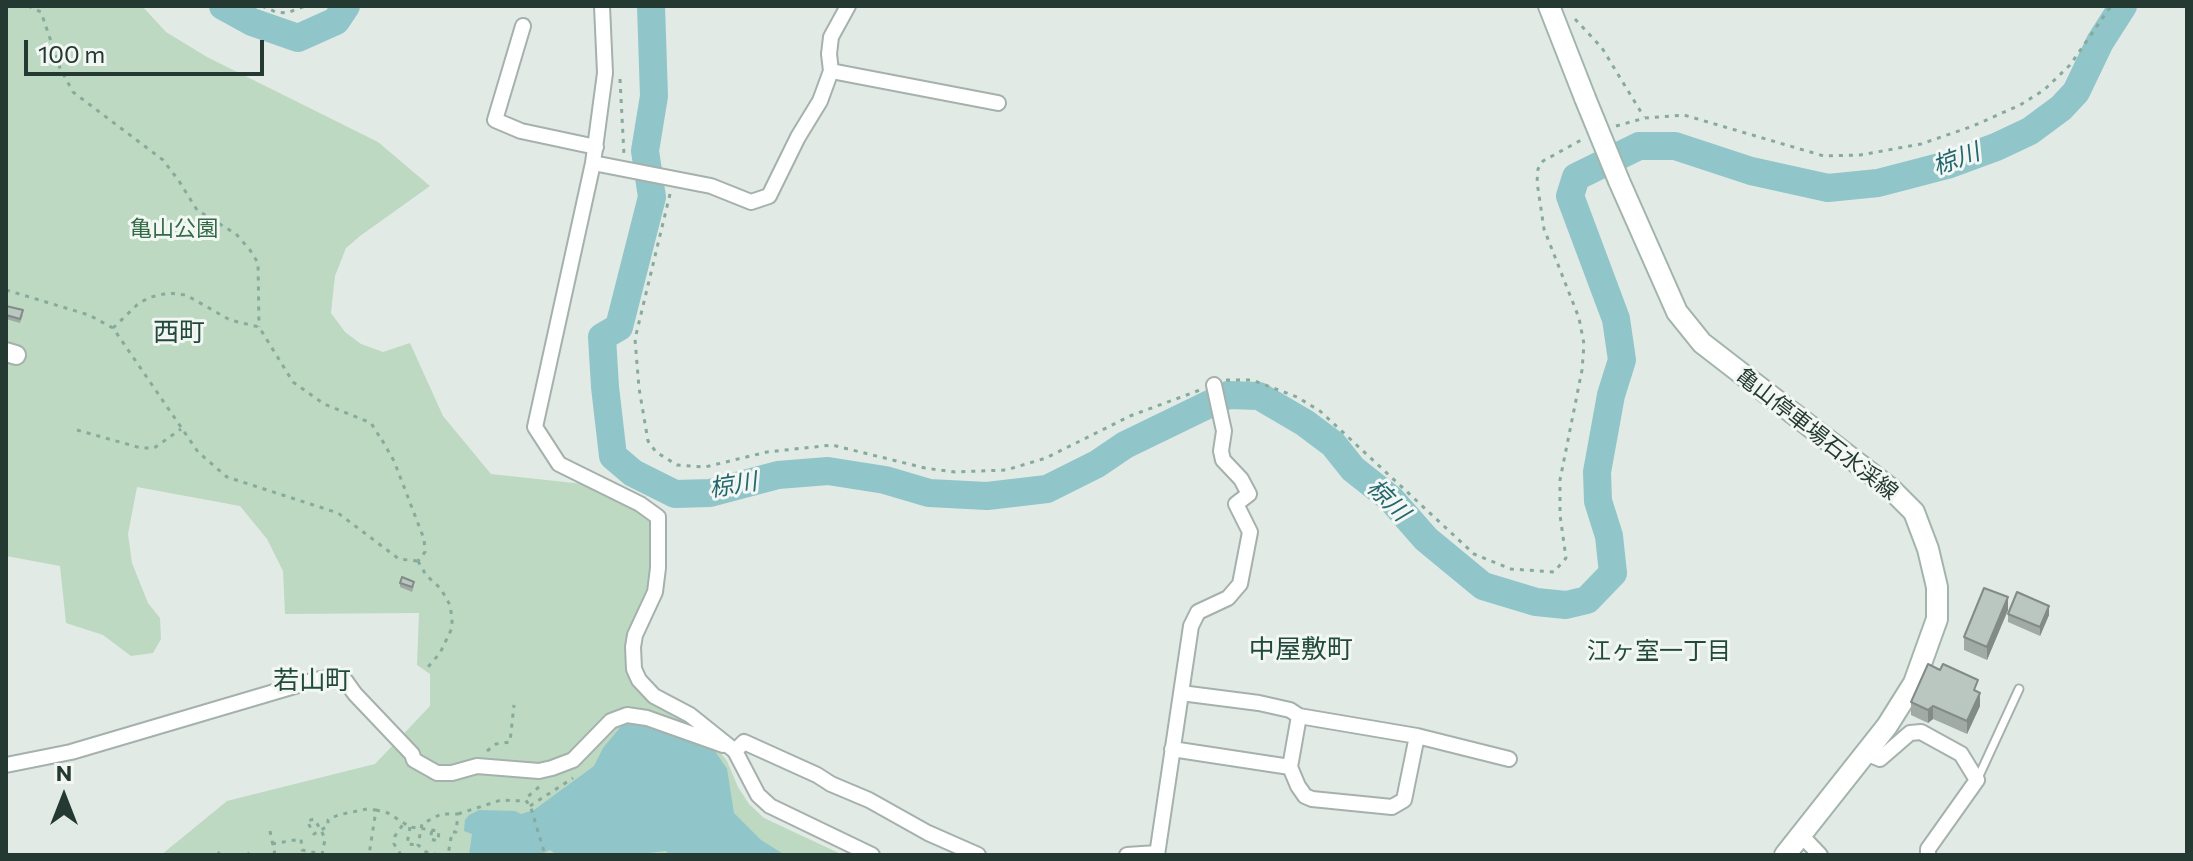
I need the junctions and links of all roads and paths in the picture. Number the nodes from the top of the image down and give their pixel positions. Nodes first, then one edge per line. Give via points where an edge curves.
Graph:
1 (28, 6) edge
2 (262, 6) edge
3 (305, 6) edge
4 (602, 6) edge
5 (848, 6) edge
6 (1549, 6) edge
7 (2111, 6) edge
8 (1573, 17) dead end
9 (523, 26) dead end
10 (831, 71) junction
11 (620, 79) dead end
12 (998, 103) dead end
13 (1645, 118) junction
14 (1607, 130) dead end
15 (1594, 134) dead end
16 (596, 147) junction
17 (593, 163) junction
18 (623, 167) junction
19 (674, 177) junction
20 (6, 290) edge
21 (259, 327) junction
22 (113, 328) junction
23 (1215, 385) junction
24 (182, 428) junction
25 (77, 430) dead end
26 (418, 561) junction
27 (427, 668) dead end
28 (2019, 689) dead end
29 (1181, 693) junction
30 (514, 705) dead end
31 (1299, 716) junction
32 (1417, 736) junction
33 (731, 749) junction
34 (1172, 749) junction
35 (1866, 753) junction
36 (1509, 759) dead end
37 (6, 765) edge
38 (485, 766) junction
39 (1290, 767) junction
40 (552, 768) junction
41 (1977, 780) junction
42 (527, 802) junction
43 (376, 810) junction
44 (458, 814) junction
45 (404, 823) junction
46 (410, 827) junction
47 (420, 828) junction
48 (432, 830) dead end
49 (270, 831) dead end
50 (1800, 834) junction
51 (272, 844) junction
52 (418, 845) junction
53 (430, 854) edge
54 (1157, 854) edge
55 (246, 855) edge
56 (254, 855) edge
57 (275, 855) edge
58 (322, 855) edge
59 (369, 855) edge
60 (401, 855) edge
61 (438, 855) edge
62 (448, 855) edge
63 (545, 855) edge
64 (872, 855) edge
65 (978, 855) edge
66 (1127, 855) edge
67 (1785, 855) edge
68 (1820, 855) edge
69 (1928, 855) edge

1 - 21 path via 41,12 73,92 163,160 197,210 236,234 250,250 258,263
2 - 3 path via 287,13
4 - 16 street via 605,73
5 - 10 street via 831,37
6 - 35 main road, 亀山停車場石水渓線, bridge via 1677,312 1702,343 1914,512 1937,587 1937,619 1914,683
7 - 13 path via 2070,65 2044,90 2020,105 1921,144 1824,156 1684,115
8 - 13 path via 1602,48
9 - 16 street via 495,120
10 - 12 street
10 - 19 street via 769,196 751,202
11 - 18 path
13 - 14 path
15 - 23 path via 1543,161 1538,169 1544,229 1584,344 1560,480 1566,558 1554,572 1511,569 1474,554 1340,426 1297,397 1252,380
16 - 17 street
17 - 18 street
17 - 33 street via 535,427 559,464 658,517 655,592 635,635 634,669 646,689 690,715
18 - 19 street
19 - 23 path via 635,339 648,441 677,465 705,467 767,452 832,445 925,468 1006,470 1037,462 1130,416
20 - 22 path via 89,315
21 - 22 path via 230,320 186,295 168,293 139,303
21 - 26 path via 293,382 324,404 371,423 394,461 424,539 425,552
22 - 24 path
23 - 29 street via 1224,431 1223,460 1249,494 1236,504 1250,532 1240,584 1228,598 1198,612 1191,626
24 - 25 path via 154,448
24 - 26 path via 198,452 227,477 338,513 399,559
26 - 27 path via 441,589 452,619 440,653
28 - 41 lane
29 - 31 street via 1259,703
29 - 34 street
30 - 38 path via 512,739 484,753
31 - 32 street
31 - 39 street
32 - 36 street
32 - 39 street via 1404,800 1392,807 1312,799 1298,786
33 - 40 street via 627,715 611,721 573,760
33 - 64 street via 770,806
33 - 65 street via 744,742
34 - 39 street
34 - 54 street
35 - 41 street via 1880,759 1910,733 1921,732 1961,754
35 - 50 main road, 亀山停車場石水渓線
37 - 38 street via 71,752 342,676 414,760 437,773
38 - 40 street
40 - 42 path
41 - 69 street
42 - 44 path via 501,800
42 - 63 path
43 - 45 path
43 - 58 path via 328,820 321,830
43 - 59 path
44 - 47 path via 441,814
44 - 62 path
45 - 46 path
45 - 60 path via 394,844
46 - 47 path
46 - 52 path via 407,844
47 - 48 path
47 - 52 path
49 - 51 path
50 - 67 main road, 亀山停車場石水渓線
50 - 68 street
51 - 57 path
51 - 58 path via 301,839 302,850
52 - 53 path
53 - 61 path
54 - 66 street
55 - 56 path

